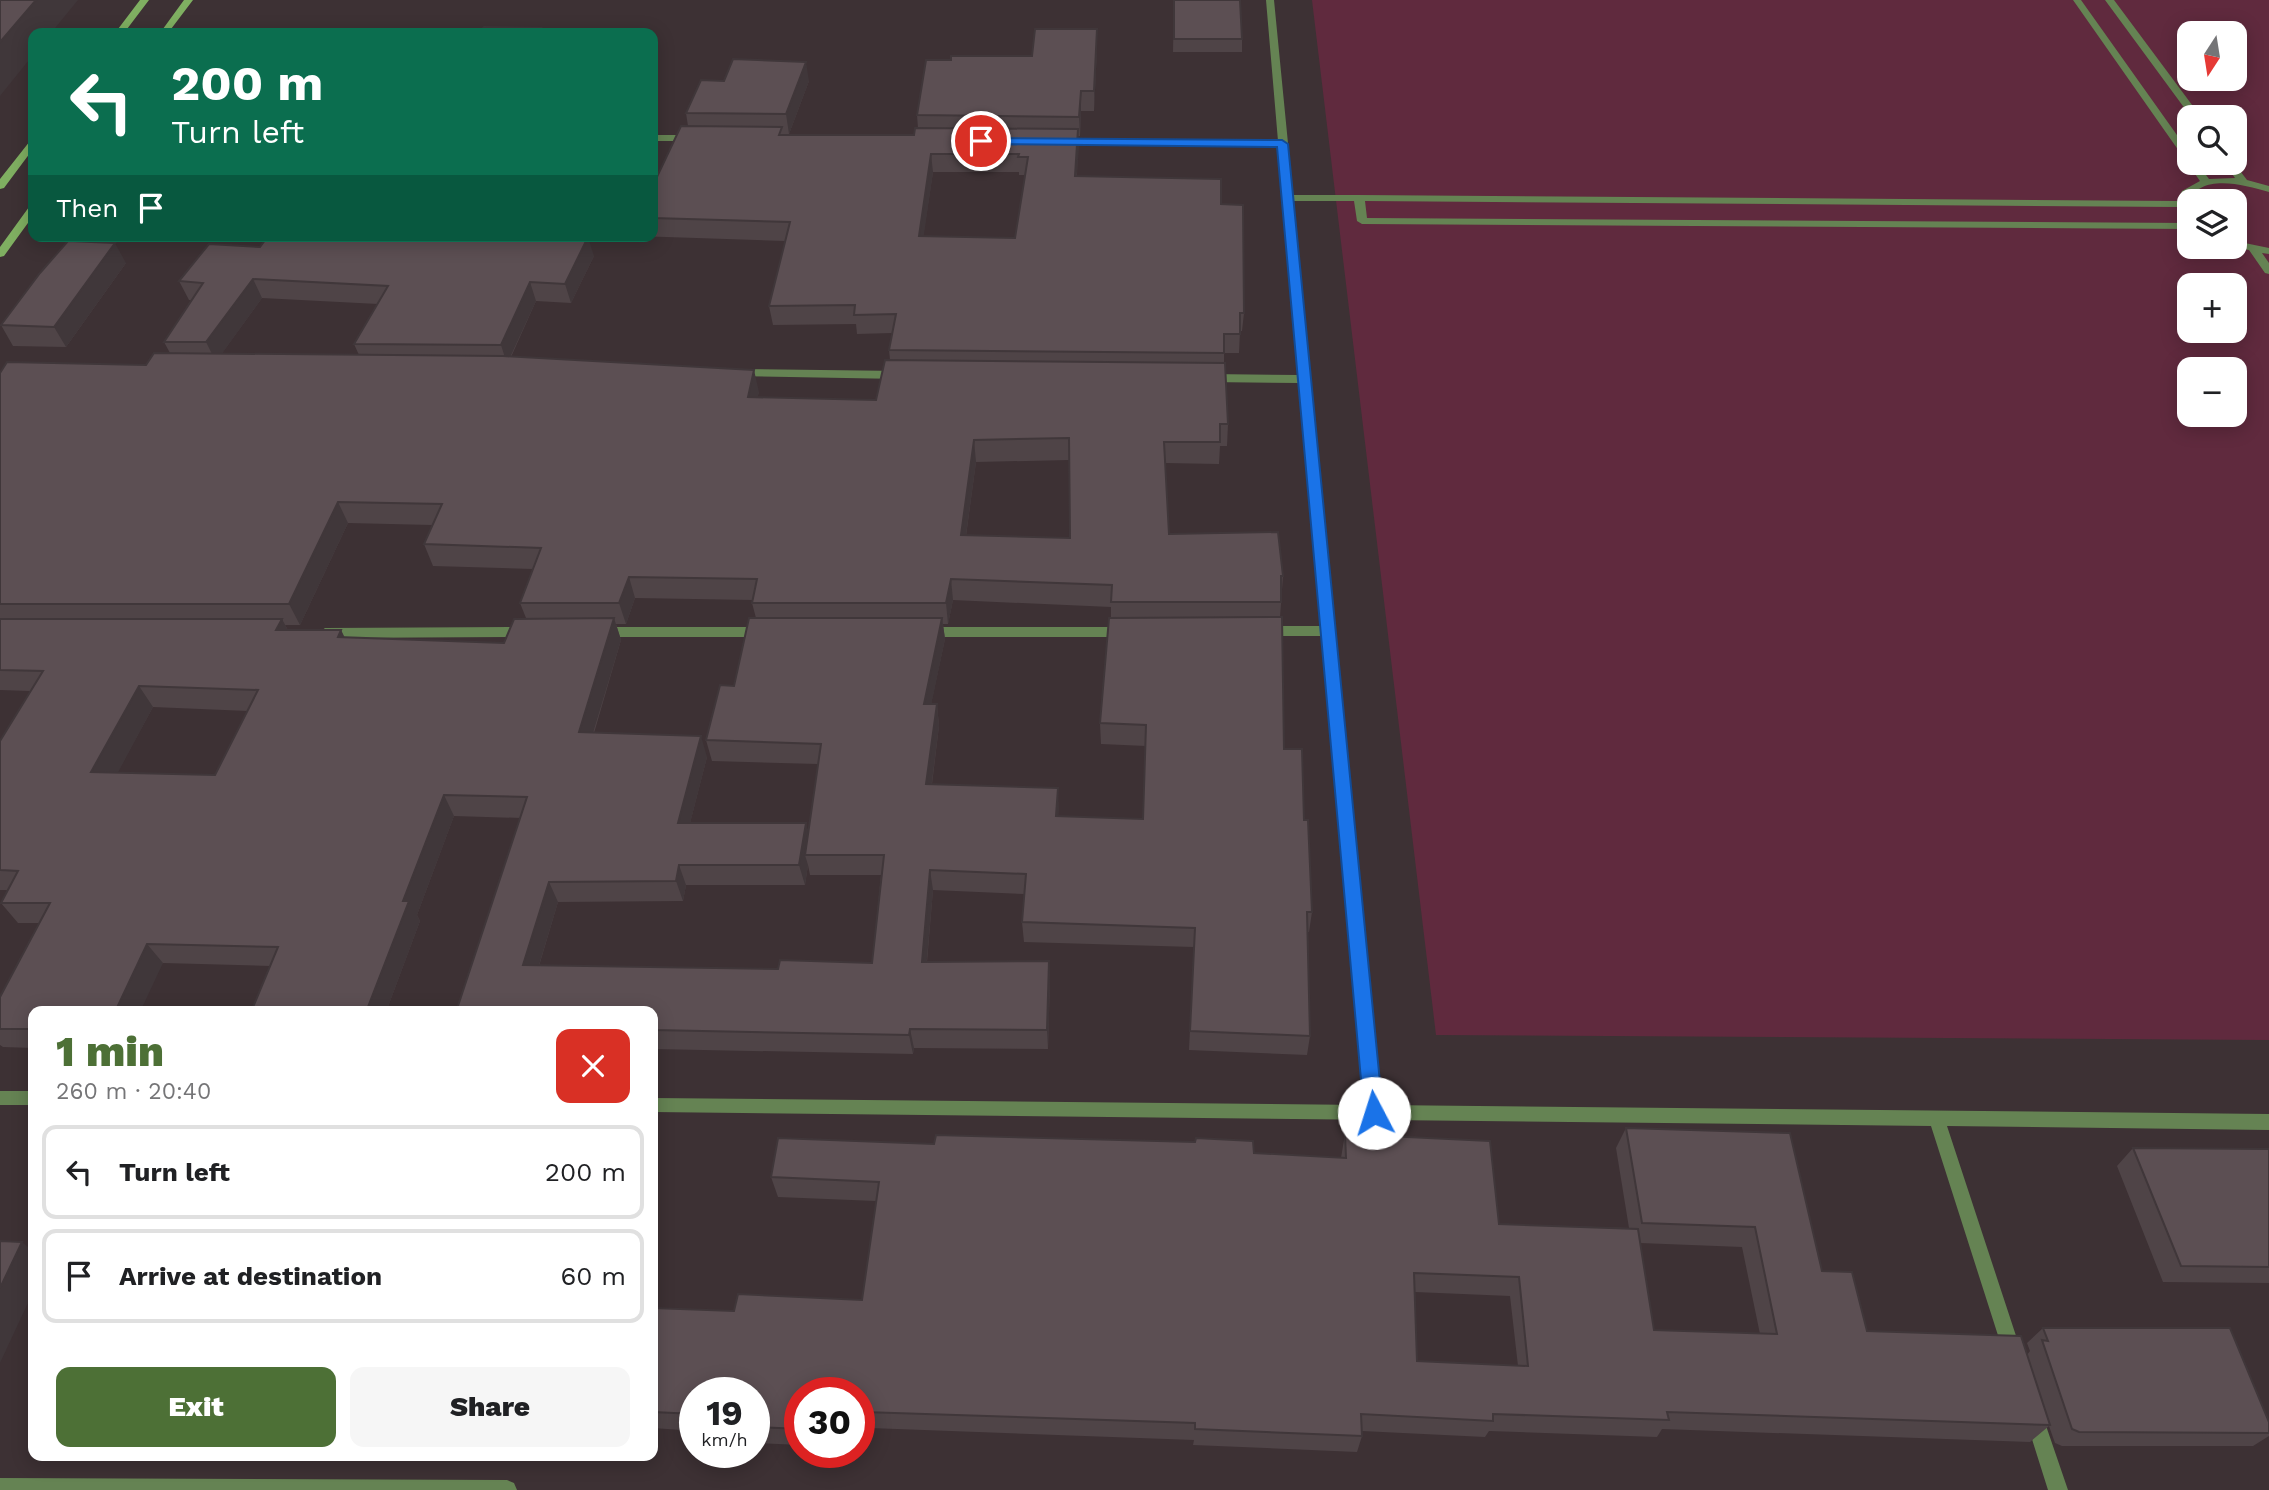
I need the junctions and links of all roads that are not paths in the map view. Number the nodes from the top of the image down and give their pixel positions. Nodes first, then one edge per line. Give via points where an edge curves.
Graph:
1 (145, 0) edge
2 (189, 0) edge
3 (1270, 0) edge
4 (2077, 0) edge
5 (2109, 0) edge
6 (123, 28) edge
7 (168, 28) edge
8 (2187, 105) edge
9 (658, 138) edge
10 (709, 138) edge
11 (1045, 141) edge
12 (2177, 141) edge
13 (1282, 144) junction
14 (28, 150) edge
15 (2201, 175) edge
16 (2238, 175) edge
17 (2206, 182) junction
18 (2243, 182) junction
19 (0, 186) edge
20 (2189, 189) edge
21 (2269, 189) edge
22 (1287, 198) junction
23 (1359, 198) junction
24 (2177, 204) edge
25 (28, 216) edge
26 (2177, 226) edge
27 (2247, 247) edge
28 (2254, 249) junction
29 (2269, 251) edge
30 (0, 254) edge
31 (2269, 271) edge
32 (722, 373) edge
33 (916, 375) edge
34 (1194, 377) edge
35 (1305, 379) junction
36 (1146, 631) edge
37 (1244, 631) edge
38 (1328, 631) junction
39 (545, 632) edge
40 (587, 632) edge
41 (783, 632) edge
42 (909, 632) edge
43 (308, 633) edge
44 (0, 1098) edge
45 (28, 1098) edge
46 (658, 1105) edge
47 (1374, 1113) junction
48 (1936, 1117) junction
49 (2269, 1122) edge
50 (2020, 1374) edge
51 (2028, 1400) edge
52 (0, 1488) edge
53 (507, 1490) edge
54 (2058, 1490) edge

1 - 6 main road
2 - 7 main road
3 - 13 street
4 - 12 street
5 - 8 street
9 - 10 street
11 - 13 street
13 - 22 street
14 - 19 main road
15 - 17 street
16 - 18 street
17 - 18 street
17 - 20 street
18 - 21 street
22 - 23 street
22 - 35 street
23 - 24 street
23 - 26 street via 1362,221
25 - 30 main road
27 - 28 street
28 - 29 street
28 - 31 street
32 - 33 street
34 - 35 street
35 - 38 street
36 - 42 street
37 - 38 street
38 - 47 street
39 - 43 street
40 - 41 street
44 - 45 street
46 - 47 street
47 - 48 street
48 - 49 street
48 - 50 street
51 - 54 street
52 - 53 street

